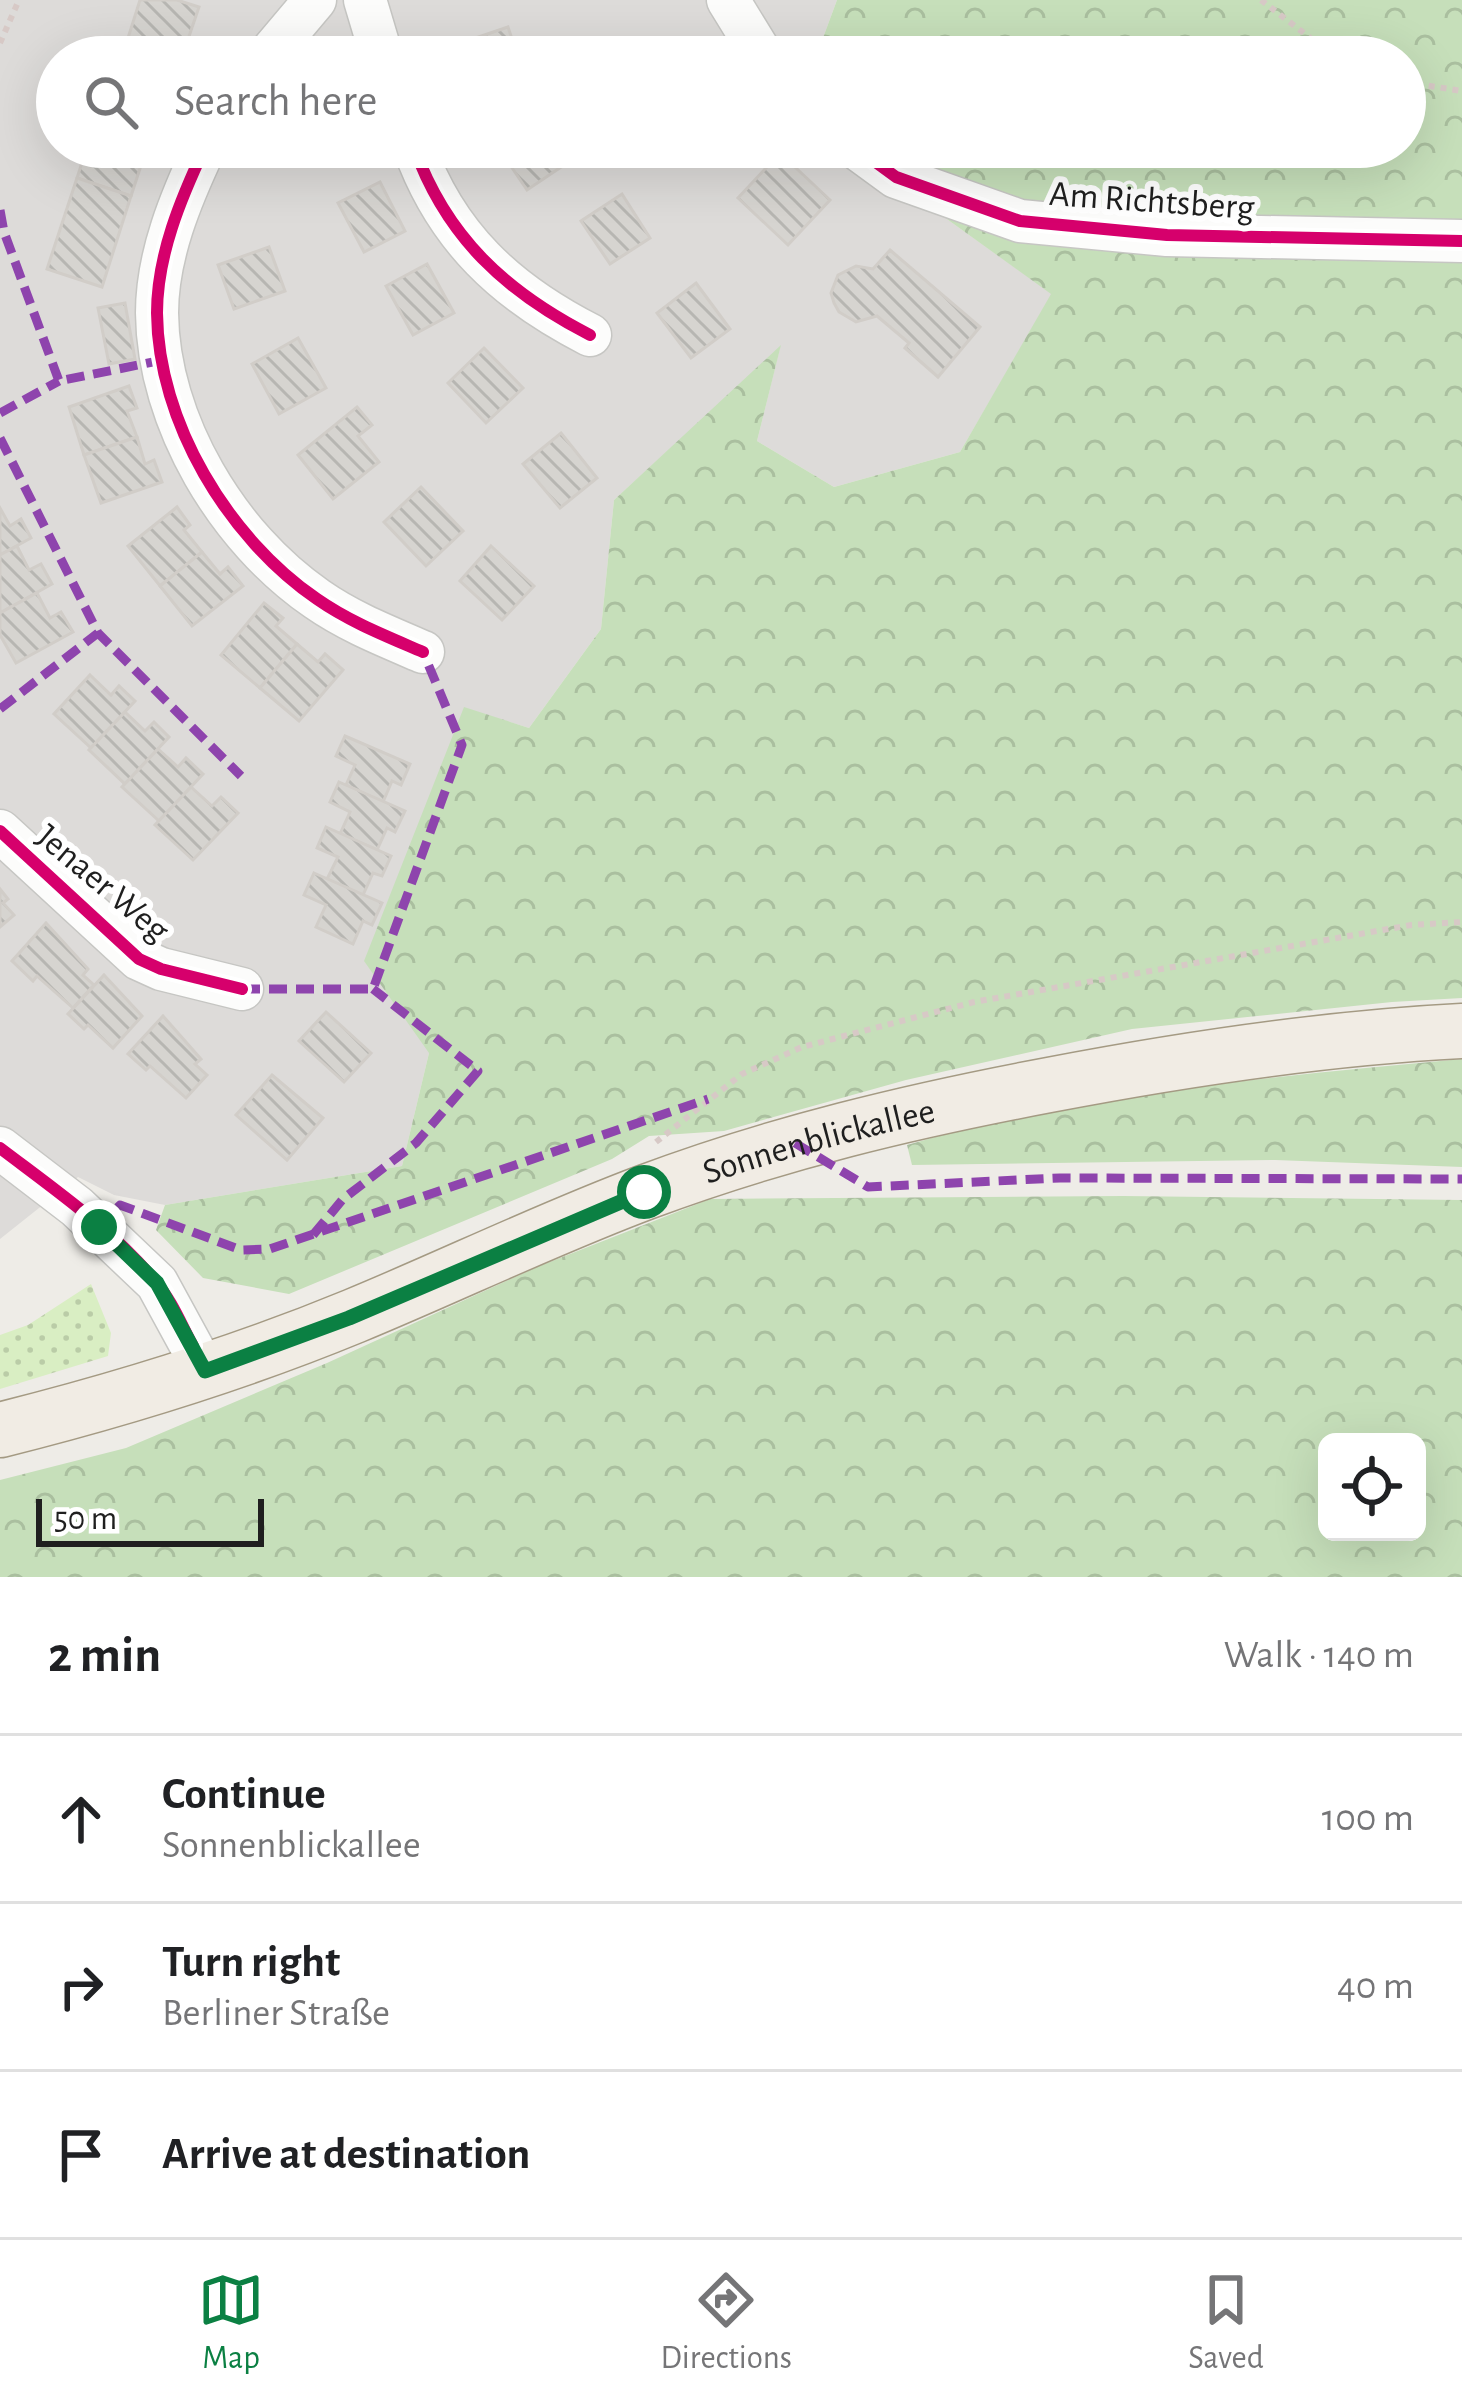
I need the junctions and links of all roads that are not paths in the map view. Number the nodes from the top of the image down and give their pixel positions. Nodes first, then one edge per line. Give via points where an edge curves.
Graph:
1 (315, 0) edge
2 (365, 0) edge
3 (728, 0) edge
4 (285, 36) edge
5 (376, 36) edge
6 (750, 36) edge
7 (196, 168) edge
8 (421, 168) edge
9 (884, 168) edge
10 (1462, 241) edge
11 (590, 335) dead end
12 (423, 652) dead end
13 (0, 831) edge
14 (242, 989) dead end
15 (1462, 1031) edge
16 (0, 1148) edge
17 (205, 1371) junction
18 (0, 1430) edge

1 - 4 street
2 - 5 street
3 - 6 street
7 - 12 street via 174,220 157,314 168,382 192,448 221,500 289,578 356,624
8 - 11 street via 463,241 553,316
9 - 10 street, Am Richtsberg via 1020,221 1168,235
13 - 14 street, Jenaer Weg via 139,959
15 - 17 main road, Sonnenblickallee via 1176,1060 892,1116 644,1192
16 - 17 street via 157,1283
17 - 18 main road, Sonnenblickallee

